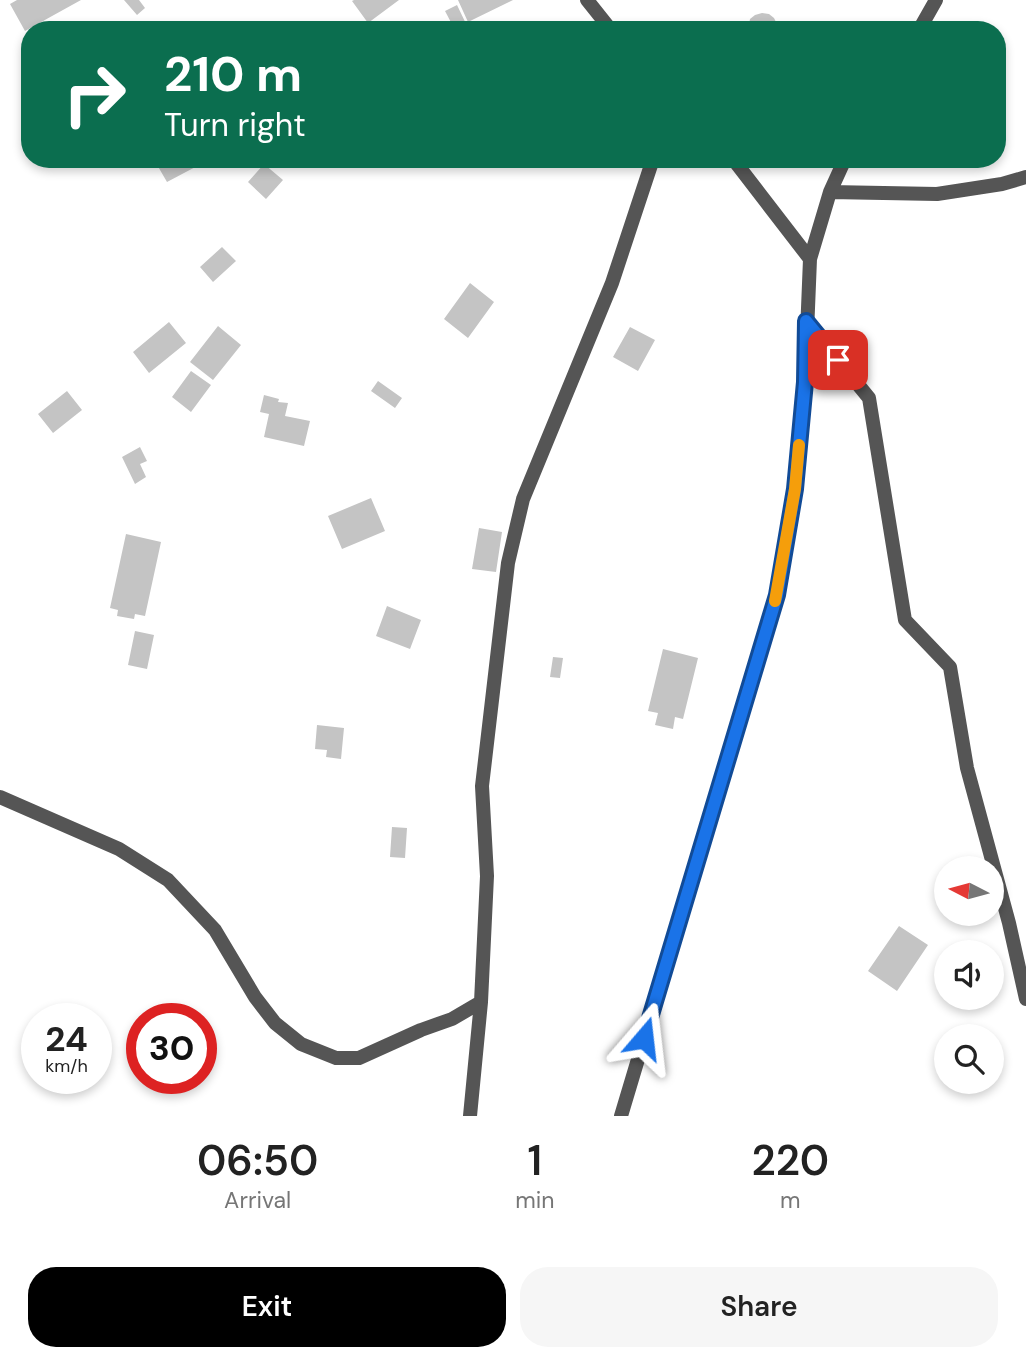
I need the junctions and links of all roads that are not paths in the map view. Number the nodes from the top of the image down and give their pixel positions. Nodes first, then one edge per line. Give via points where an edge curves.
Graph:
1 (587, 0) edge
2 (936, 0) edge
3 (604, 21) edge
4 (924, 21) edge
5 (650, 168) edge
6 (740, 168) edge
7 (841, 168) edge
8 (1026, 177) edge
9 (830, 192) junction
10 (810, 259) junction
11 (806, 321) junction
12 (0, 797) edge
13 (1026, 999) edge
14 (481, 1002) junction
15 (470, 1116) edge
16 (621, 1116) edge

1 - 3 street
2 - 4 street
5 - 14 street via 612,283 523,499 508,563 482,786 487,876
6 - 10 street
7 - 9 street
8 - 9 street via 937,194
9 - 10 street
10 - 11 street
11 - 13 street via 869,398 905,620 950,667 967,768
11 - 16 street via 795,489 777,595
12 - 14 street via 119,849 168,880 215,930 275,1023 301,1044 336,1058 359,1058 453,1019
14 - 15 street

